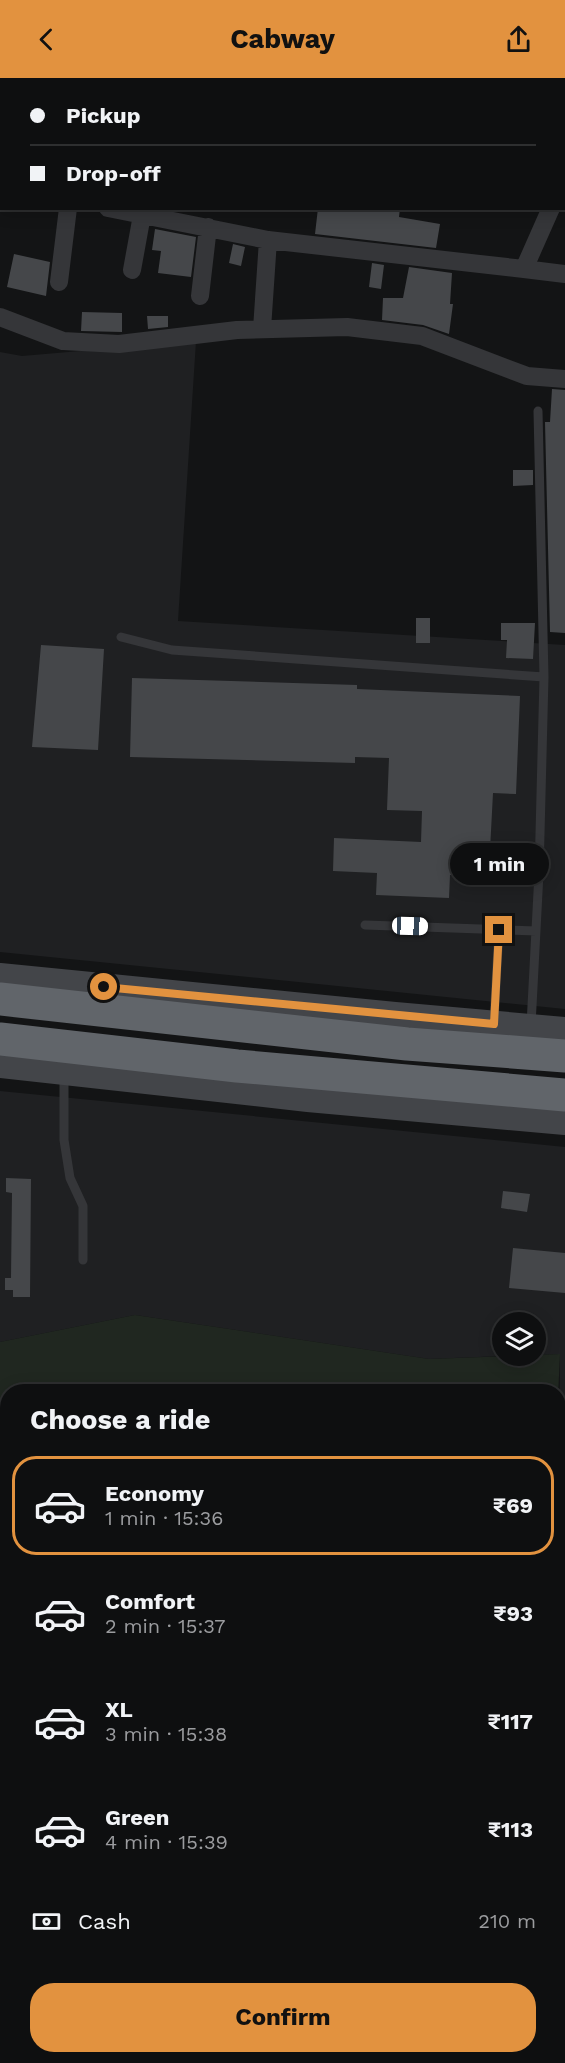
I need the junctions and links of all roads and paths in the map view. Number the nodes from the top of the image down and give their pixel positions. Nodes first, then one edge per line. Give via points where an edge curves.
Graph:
1 (68, 210) edge
2 (118, 210) edge
3 (551, 211) edge
4 (142, 215) junction
5 (208, 227) junction
6 (268, 240) junction
7 (524, 269) junction
8 (132, 270) dead end
9 (565, 274) edge
10 (58, 282) dead end
11 (200, 296) dead end
12 (0, 317) edge
13 (262, 329) junction
14 (565, 379) edge
15 (538, 411) dead end
16 (121, 637) dead end
17 (544, 677) junction
18 (365, 925) dead end
19 (499, 930) junction
20 (536, 931) junction
21 (0, 976) edge
22 (0, 999) edge
23 (494, 1024) junction
24 (531, 1027) junction
25 (565, 1030) edge
26 (0, 1039) edge
27 (565, 1056) edge
28 (0, 1065) edge
29 (64, 1072) junction
30 (565, 1095) edge
31 (565, 1122) edge
32 (83, 1260) dead end

1 - 10 street
2 - 4 street
3 - 7 street
4 - 5 street
4 - 8 street
5 - 6 street
5 - 11 street
6 - 7 street
6 - 13 street
7 - 9 street
12 - 13 street via 63,341 108,344
13 - 14 street via 347,327 422,336 527,376
15 - 17 lane
16 - 17 lane via 172,650
17 - 20 lane
18 - 19 lane
19 - 20 lane
19 - 23 lane
20 - 24 lane
21 - 23 street
22 - 27 highway via 396,1043
23 - 24 street
24 - 25 street
26 - 30 highway via 260,1068
28 - 29 street
29 - 31 street via 308,1100
29 - 32 lane via 64,1140 70,1178 83,1206

